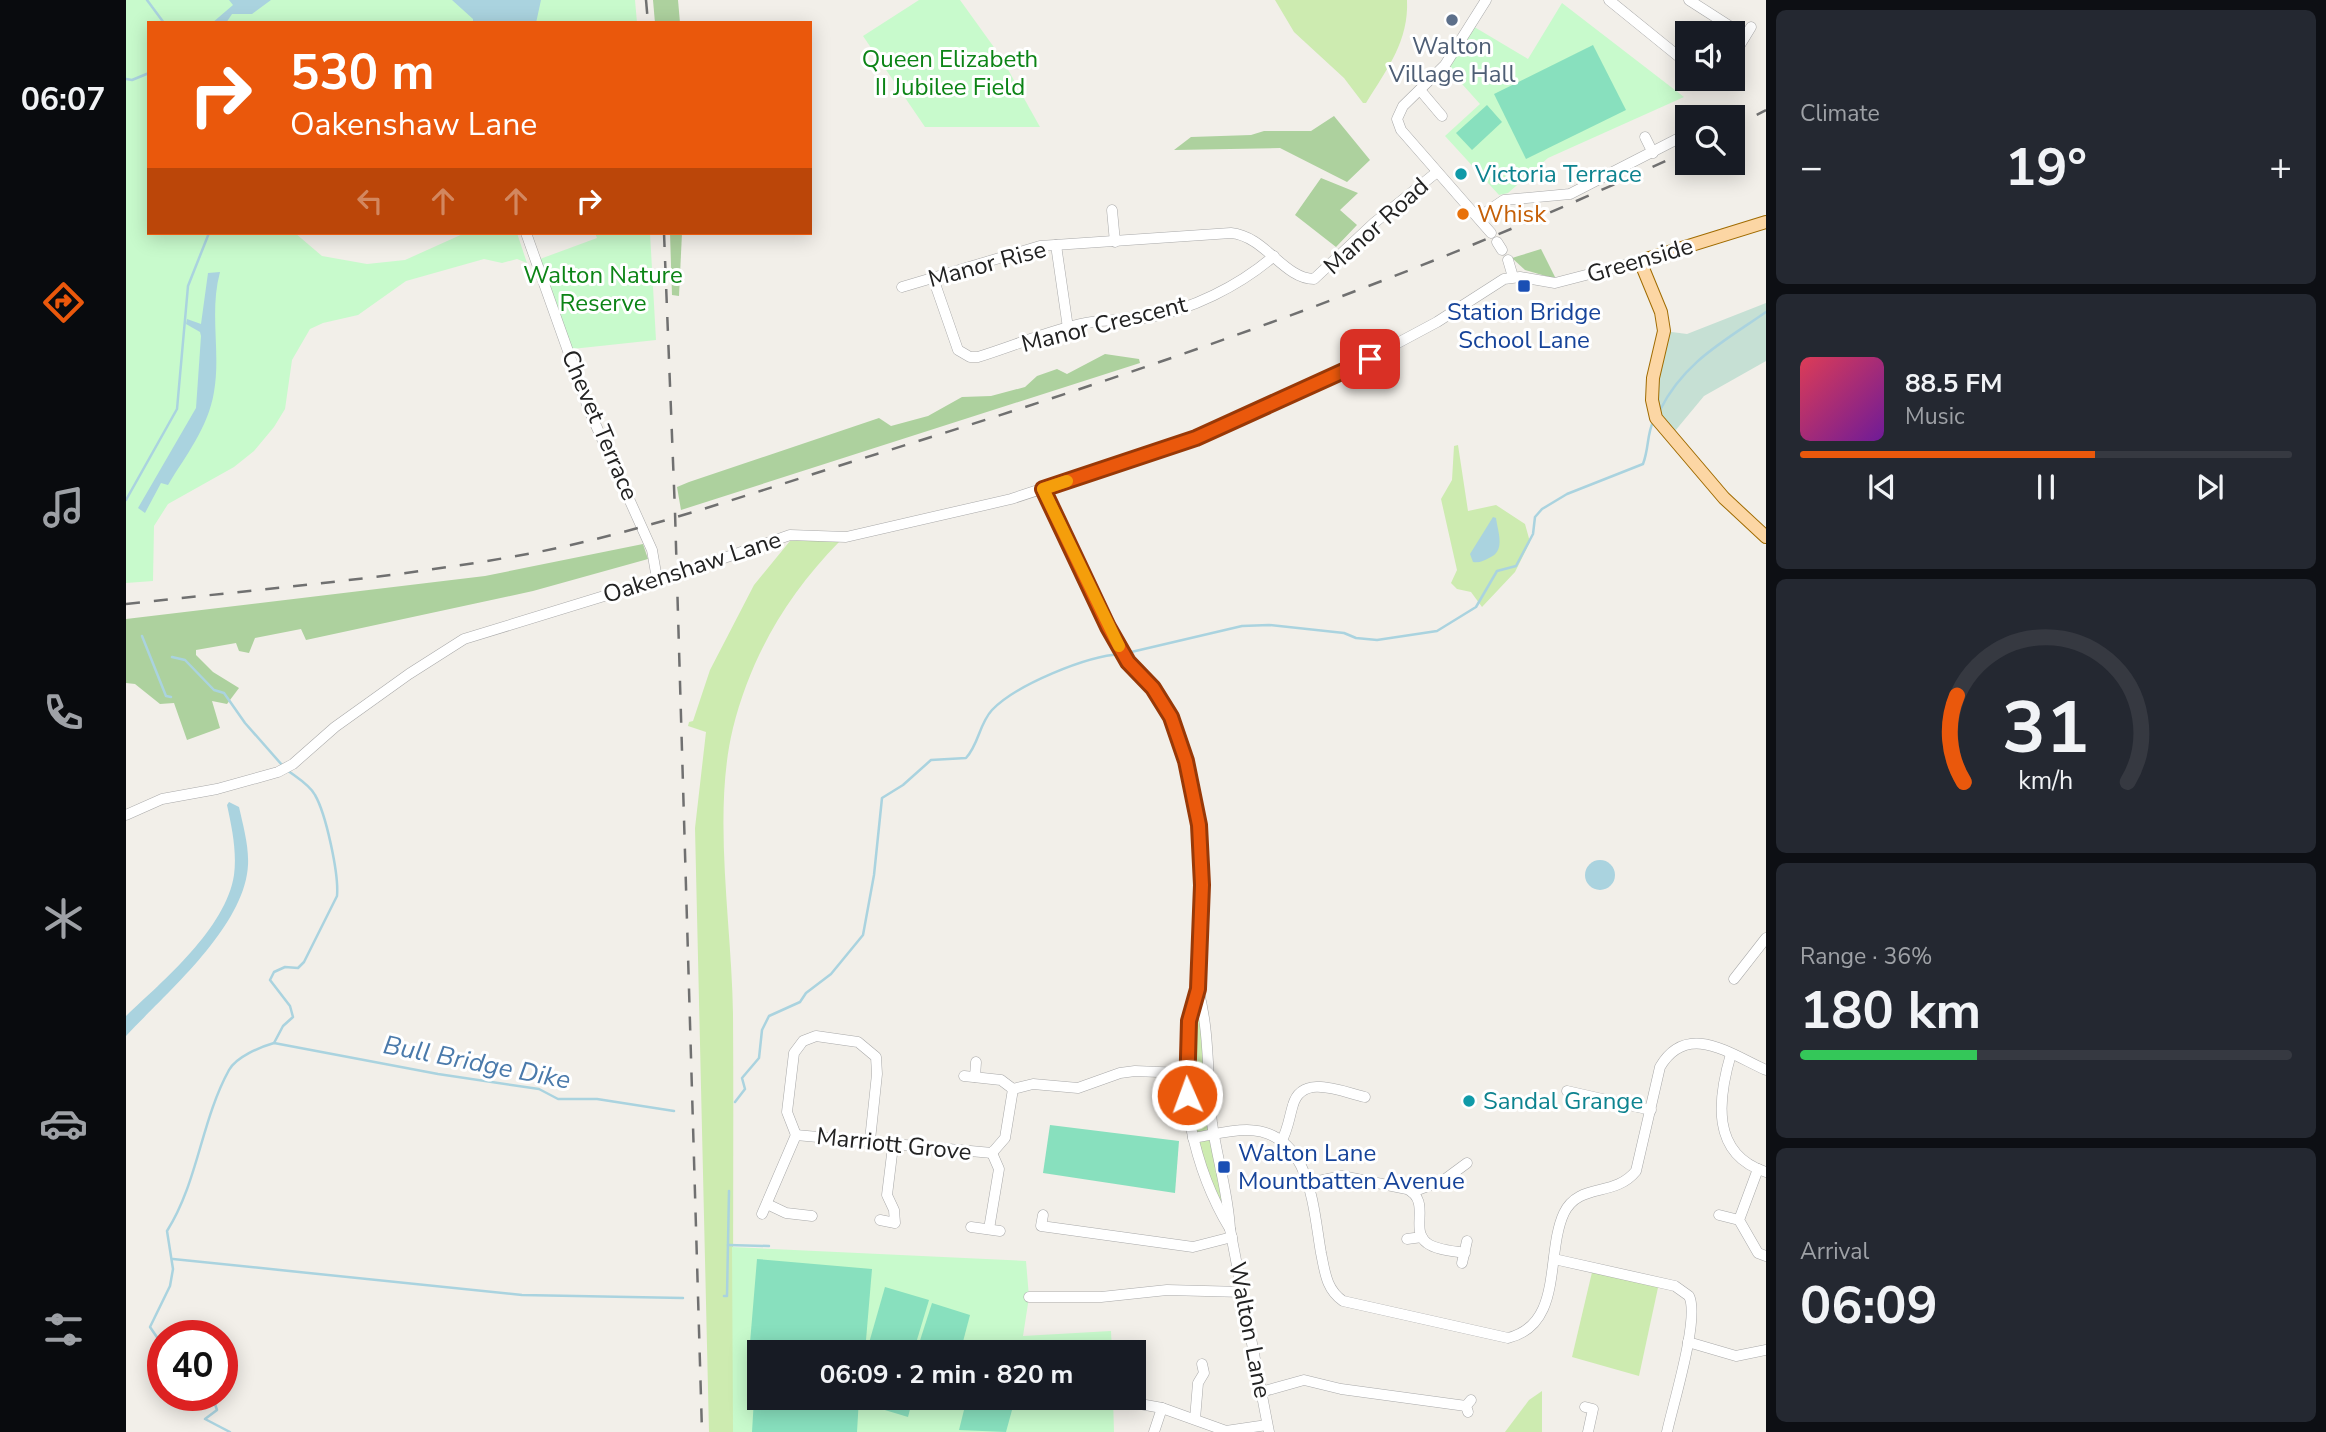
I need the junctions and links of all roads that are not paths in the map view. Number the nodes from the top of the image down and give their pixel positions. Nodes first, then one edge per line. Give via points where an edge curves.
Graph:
1 (1486, 0) edge
2 (1609, 0) edge
3 (1689, 0) edge
4 (1722, 21) edge
5 (1675, 54) edge
6 (1420, 90) junction
7 (1441, 112) dead end
8 (1645, 137) dead end
9 (1675, 141) edge
10 (1653, 153) junction
11 (1437, 172) junction
12 (1112, 210) dead end
13 (1479, 218) junction
14 (1766, 222) edge
15 (527, 235) edge
16 (1115, 242) junction
17 (1497, 242) dead end
18 (1056, 245) junction
19 (1274, 256) junction
20 (1508, 260) dead end
21 (1640, 261) junction
22 (1513, 277) junction
23 (933, 278) junction
24 (1314, 279) joint
25 (902, 287) dead end
26 (1068, 328) junction
27 (1043, 489) junction
28 (1766, 537) edge
29 (662, 578) junction
30 (126, 815) edge
31 (1766, 938) edge
32 (1751, 978) dead end
33 (1198, 989) junction
34 (1731, 1054) junction
35 (976, 1062) dead end
36 (1766, 1070) edge
37 (1206, 1074) junction
38 (964, 1076) dead end
39 (1185, 1076) junction
40 (975, 1077) junction
41 (1573, 1089) dead end
42 (1013, 1090) junction
43 (1365, 1097) dead end
44 (1651, 1110) junction
45 (796, 1135) junction
46 (1214, 1135) junction
47 (1194, 1139) junction
48 (870, 1140) junction
49 (1281, 1142) junction
50 (893, 1146) junction
51 (992, 1153) junction
52 (1467, 1163) dead end
53 (1762, 1170) edge
54 (1309, 1183) junction
55 (1412, 1192) junction
56 (767, 1204) junction
57 (762, 1214) dead end
58 (1043, 1215) dead end
59 (1719, 1215) dead end
60 (812, 1216) dead end
61 (880, 1220) dead end
62 (1739, 1220) junction
63 (971, 1227) dead end
64 (989, 1229) junction
65 (1000, 1231) dead end
66 (1231, 1233) junction
67 (1422, 1237) junction
68 (1407, 1239) dead end
69 (1467, 1241) dead end
70 (1766, 1256) edge
71 (1555, 1259) junction
72 (1243, 1292) junction
73 (1029, 1297) dead end
74 (1688, 1342) junction
75 (1766, 1350) edge
76 (1202, 1364) dead end
77 (1261, 1392) junction
78 (1146, 1405) edge
79 (1468, 1406) dead end
80 (1585, 1407) dead end
81 (1162, 1408) junction
82 (1195, 1419) junction
83 (1268, 1428) edge
84 (1154, 1432) edge
85 (1588, 1432) edge
86 (1667, 1432) edge

1 - 6 street via 1445,65
2 - 5 street
3 - 4 street
6 - 7 street
6 - 11 street via 1400,110 1397,123
8 - 10 street
9 - 10 street
10 - 13 street via 1570,194 1527,202 1504,200
11 - 13 street
11 - 24 street, Manor Road
12 - 16 street
13 - 17 street
14 - 21 main road, Greenside
15 - 29 street, Chevet Terrace via 589,410
16 - 18 street, Manor Rise
16 - 19 street, Manor Rise via 1242,234
18 - 23 street, Manor Rise via 1027,248
18 - 26 street
19 - 24 street, Manor Rise
19 - 26 street, Manor Crescent via 1212,296 1145,318
20 - 22 street
21 - 22 street, Greenside via 1555,283
21 - 28 main road via 1664,331 1653,379 1656,417 1724,498
22 - 27 street, Oakenshaw Lane via 1312,387 1196,438
23 - 25 street, Manor Rise
23 - 26 street, Manor Crescent via 954,342 970,357
27 - 29 street, Oakenshaw Lane, bridge via 863,533 831,538 790,536
27 - 33 street, Walton Lane via 1123,653 1171,717 1186,761 1199,825
29 - 30 street, Oakenshaw Lane via 457,643 335,727 285,768 217,789 162,799
31 - 32 street via 1737,974
33 - 37 street, Walton Lane via 1206,1019
33 - 39 street, Walton Lane via 1189,1021
34 - 36 street
34 - 44 street via 1704,1043 1676,1047 1660,1067
34 - 53 street via 1721,1087 1720,1116 1733,1147
35 - 40 street
37 - 39 street
37 - 46 street, Walton Lane
38 - 40 street
39 - 42 street via 1135,1071 1078,1088 1033,1084
39 - 47 street, Walton Lane
40 - 42 street via 1001,1080
41 - 44 street
42 - 51 street, Marriott Grove via 1006,1138
43 - 49 street via 1317,1086 1305,1088 1294,1100
44 - 71 street via 1636,1171 1614,1188 1573,1200 1559,1226
45 - 48 street, Marriott Grove
45 - 48 street via 787,1112 794,1053 803,1041 816,1036 858,1042 876,1057
45 - 56 street
46 - 47 street
46 - 49 street via 1250,1130
46 - 66 street, Walton Lane via 1229,1199
47 - 66 street, Walton Lane via 1214,1202
48 - 50 street, Marriott Grove
49 - 54 street via 1300,1161
50 - 51 street, Marriott Grove
50 - 61 street via 887,1195 895,1223
51 - 64 street, Marriott Grove via 999,1169
52 - 55 street via 1438,1183
53 - 62 street
54 - 55 street via 1342,1175
54 - 71 street via 1328,1284 1337,1297 1351,1304 1508,1338 1522,1335 1543,1310
55 - 67 street via 1421,1207
56 - 57 street
56 - 60 street via 786,1213
58 - 66 street via 1041,1226 1193,1247
59 - 62 street
62 - 70 street via 1758,1253
63 - 64 street
64 - 65 street
66 - 72 street, Walton Lane
67 - 68 street
67 - 69 street via 1463,1258
71 - 74 street via 1683,1290 1693,1310
72 - 73 street via 1167,1290 1101,1297
72 - 77 street, Walton Lane
74 - 75 street via 1736,1356
74 - 86 street
76 - 82 street
77 - 79 street via 1304,1380
77 - 83 street, Walton Lane
78 - 81 street
80 - 85 street via 1593,1409
81 - 82 street
81 - 84 street
82 - 83 street via 1226,1431

